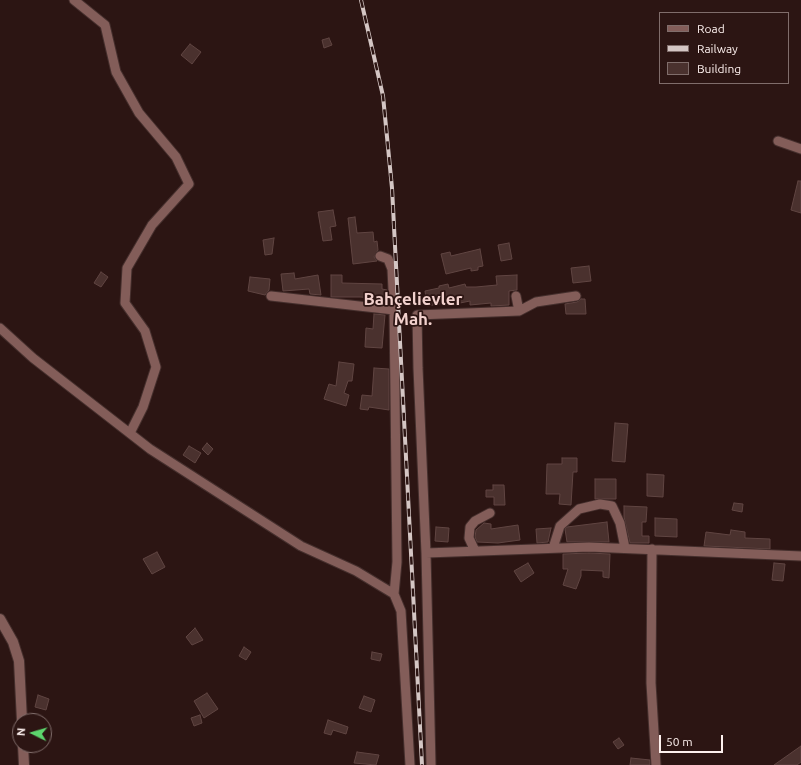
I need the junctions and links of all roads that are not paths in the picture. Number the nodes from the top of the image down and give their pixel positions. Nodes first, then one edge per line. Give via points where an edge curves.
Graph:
1 (74, 0) edge
2 (778, 141) dead end
3 (801, 149) edge
4 (380, 256) dead end
5 (271, 296) dead end
6 (516, 296) dead end
7 (576, 296) dead end
8 (394, 310) junction
9 (519, 311) junction
10 (0, 328) edge
11 (130, 433) junction
12 (490, 513) dead end
13 (553, 548) junction
14 (625, 548) junction
15 (652, 550) junction
16 (475, 551) junction
17 (426, 553) junction
18 (801, 556) edge
19 (394, 594) junction
20 (0, 619) edge
21 (22, 713) edge
22 (23, 753) edge
23 (24, 765) edge
24 (410, 765) edge
25 (431, 765) edge
26 (656, 765) edge

1 - 11 street via 105,25 116,72 139,113 176,157 189,184 152,225 127,268 125,303 146,331 156,367 143,407
2 - 3 street
4 - 8 street via 388,259 392,269
5 - 8 street
6 - 9 street
7 - 9 street via 536,302
8 - 19 street via 397,562
9 - 17 street via 417,315
10 - 11 street via 33,358
11 - 19 street via 150,449 301,546 356,571
12 - 16 street via 475,521 470,527 469,538
13 - 14 street
13 - 14 street via 560,526 579,509 600,504 612,506 620,523
13 - 16 street
14 - 15 street
15 - 18 street
15 - 26 street via 651,683
16 - 17 street
17 - 25 street
19 - 24 street via 401,611
20 - 21 street via 13,642 19,661
22 - 23 street

